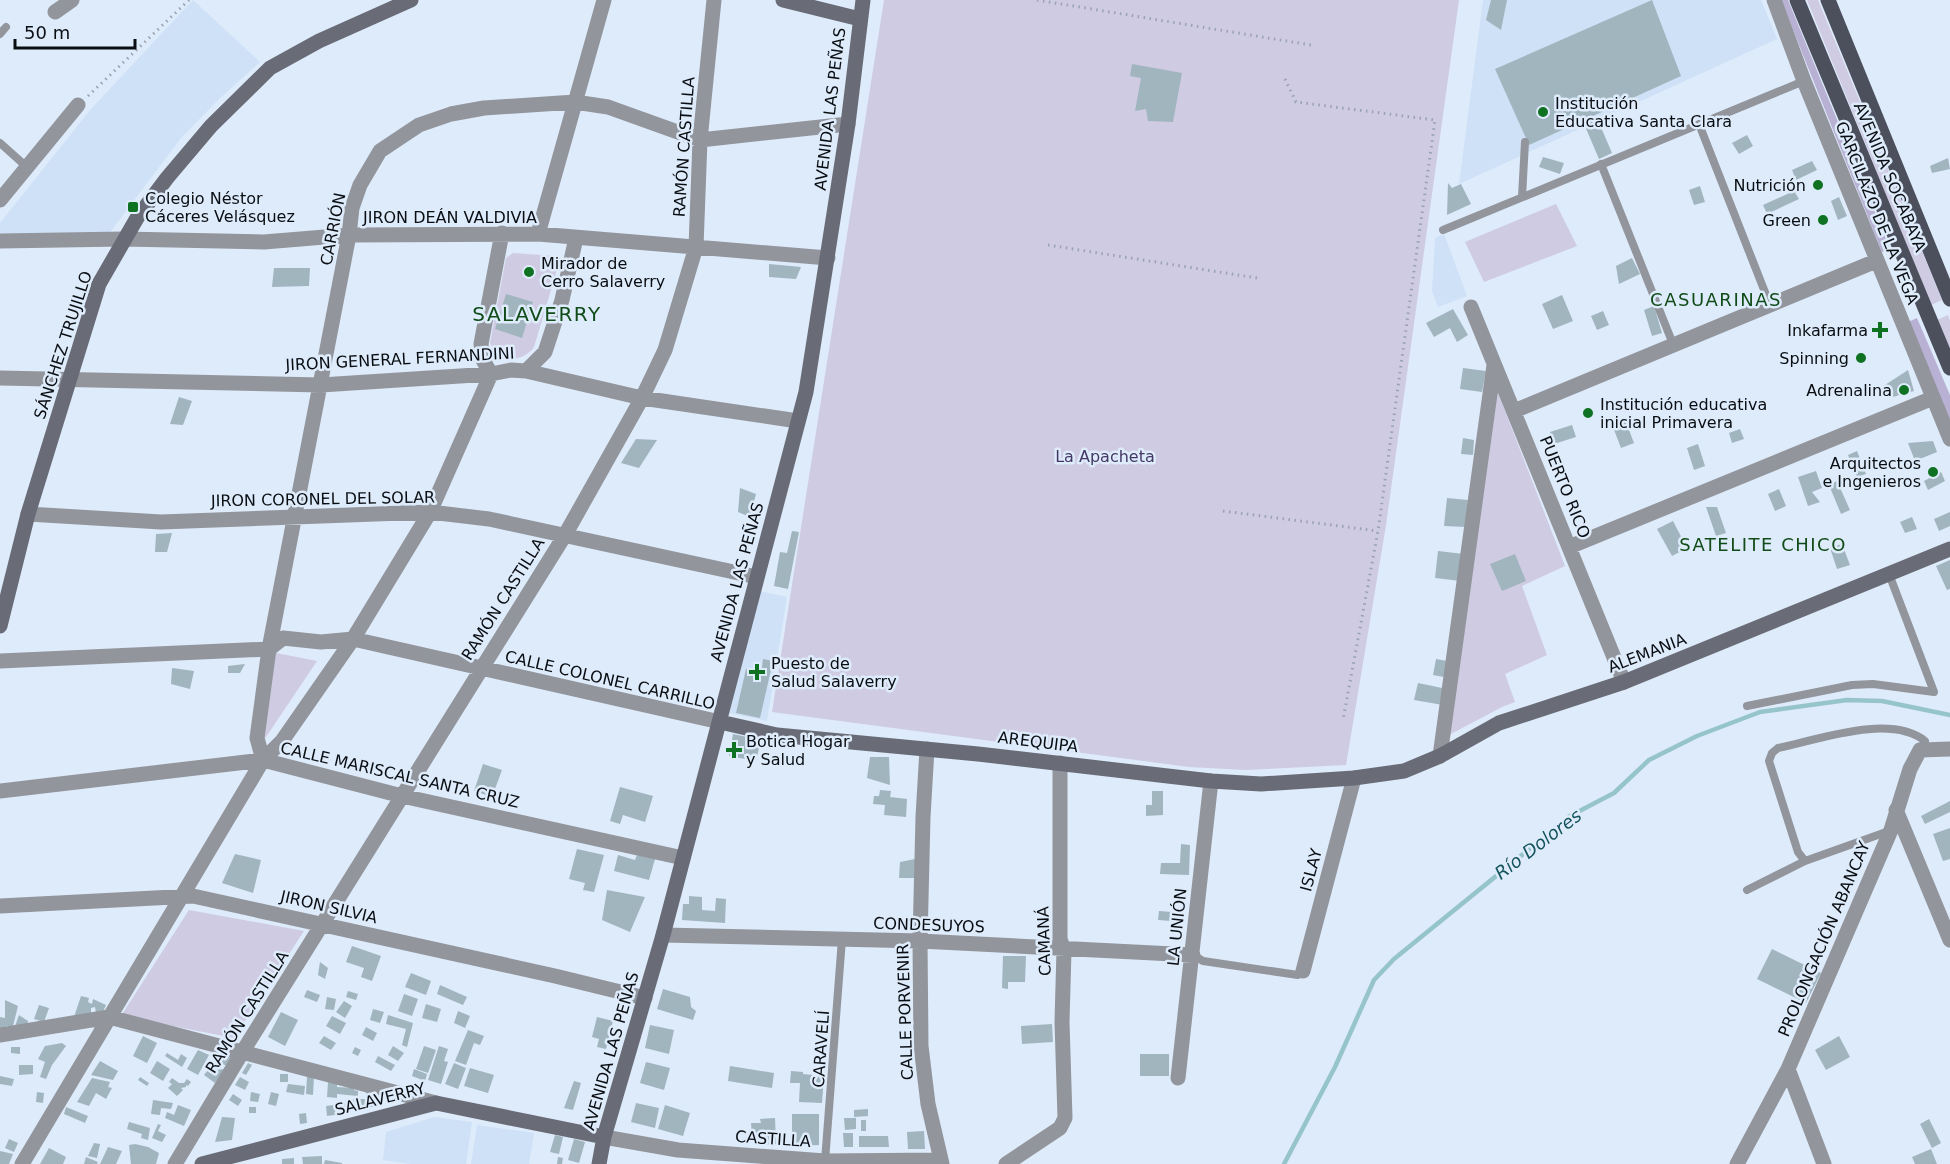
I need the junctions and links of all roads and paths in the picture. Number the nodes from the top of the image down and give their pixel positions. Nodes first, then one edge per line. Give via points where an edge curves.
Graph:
1 (72, 0) edge
2 (189, 0) edge
3 (411, 0) edge
4 (604, 0) edge
5 (714, 0) edge
6 (783, 0) edge
7 (863, 0) edge
8 (1037, 0) edge
9 (1774, 0) edge
10 (1797, 0) edge
11 (1828, 0) edge
12 (381, 6) edge
13 (55, 12) dead end
14 (860, 19) junction
15 (6, 27) dead end
16 (0, 34) edge
17 (1311, 45) dead end
18 (1285, 80) dead end
19 (1804, 81) junction
20 (575, 102) junction
21 (78, 105) joint
22 (848, 124) junction
23 (1699, 124) junction
24 (700, 140) junction
25 (1525, 142) dead end
26 (0, 143) edge
27 (1601, 164) junction
28 (28, 168) junction
29 (1521, 197) junction
30 (0, 200) edge
31 (1443, 230) dead end
32 (502, 233) junction
33 (538, 234) junction
34 (349, 235) junction
35 (576, 238) junction
36 (124, 239) junction
37 (0, 241) edge
38 (1048, 245) dead end
39 (696, 247) junction
40 (828, 258) junction
41 (1876, 261) junction
42 (1257, 278) dead end
43 (1948, 291) edge
44 (1770, 305) junction
45 (1470, 307) dead end
46 (1673, 344) junction
47 (1494, 365) junction
48 (1950, 368) edge
49 (526, 371) junction
50 (491, 374) junction
51 (0, 378) edge
52 (68, 380) junction
53 (321, 385) junction
54 (642, 398) junction
55 (1933, 398) junction
56 (1514, 411) junction
57 (798, 421) junction
58 (1950, 439) edge
59 (1223, 511) dead end
60 (430, 512) junction
61 (28, 514) junction
62 (296, 516) junction
63 (1378, 531) junction
64 (565, 535) junction
65 (1569, 547) junction
66 (1950, 549) edge
67 (1888, 574) junction
68 (757, 576) junction
69 (0, 626) edge
70 (353, 639) junction
71 (269, 649) junction
72 (0, 661) edge
73 (480, 669) junction
74 (1624, 682) junction
75 (1747, 706) dead end
76 (1343, 720) dead end
77 (720, 722) junction
78 (927, 749) junction
79 (1950, 749) edge
80 (1920, 750) junction
81 (1440, 756) junction
82 (263, 760) junction
83 (1060, 763) junction
84 (1354, 778) junction
85 (1211, 781) junction
86 (0, 791) edge
87 (402, 796) junction
88 (1896, 810) junction
89 (1891, 830) junction
90 (682, 858) junction
91 (1805, 861) junction
92 (1746, 890) dead end
93 (181, 898) junction
94 (0, 906) edge
95 (322, 924) junction
96 (663, 935) junction
97 (842, 939) junction
98 (1950, 940) edge
99 (920, 941) junction
100 (1064, 950) junction
101 (1192, 955) junction
102 (1303, 971) joint
103 (645, 998) junction
104 (109, 1017) junction
105 (0, 1035) edge
106 (243, 1051) junction
107 (1788, 1069) junction
108 (1178, 1078) dead end
109 (436, 1103) junction
110 (604, 1137) junction
111 (825, 1161) junction
112 (941, 1162) edge
113 (22, 1164) edge
114 (175, 1164) edge
115 (202, 1164) edge
116 (598, 1164) edge
117 (1006, 1164) edge
118 (1737, 1164) edge
119 (1824, 1164) edge

1 - 13 street
2 - 21 path
3 - 12 street, SÁNCHEZ TRUJILLO
4 - 20 street
5 - 24 street, RAMÓN CASTILLA
6 - 14 street
7 - 14 street, AVENIDA LAS PEÑAS
8 - 17 path
9 - 19 street, GARCILAZO DE LA VEGA
10 - 48 main road, AVENIDA SOCABAYA
11 - 43 main road, AVENIDA SOCABAYA
12 - 36 street, SÁNCHEZ TRUJILLO via 270,68 211,126 167,178
14 - 22 street, AVENIDA LAS PEÑAS
15 - 16 lane
18 - 63 path via 1296,102 1436,120
19 - 23 lane
19 - 41 street, GARCILAZO DE LA VEGA
20 - 24 street, CARRIÓN via 608,107
20 - 33 street
20 - 34 street, CARRIÓN via 484,108 419,125 380,152 370,166 352,208
21 - 28 street
22 - 24 street, CARRIÓN
22 - 40 street, AVENIDA LAS PEÑAS
23 - 27 lane
23 - 44 lane
24 - 39 street, RAMÓN CASTILLA
25 - 29 lane
26 - 28 lane
27 - 29 lane
27 - 46 lane
28 - 30 street
29 - 31 lane
32 - 33 street, JIRON DEÁN VALDIVIA
32 - 34 street, JIRON DEÁN VALDIVIA
32 - 50 street via 481,344 483,360
33 - 35 street, JIRON DEÁN VALDIVIA
34 - 36 street, JIRON DEÁN VALDIVIA via 264,242
34 - 53 street, CARRIÓN
35 - 39 street, JIRON DEÁN VALDIVIA
35 - 49 street via 546,352
36 - 37 street, JIRON DEÁN VALDIVIA
36 - 52 street, SÁNCHEZ TRUJILLO via 99,284
38 - 42 path
39 - 40 street, JIRON DEÁN VALDIVIA
39 - 54 street, RAMÓN CASTILLA via 665,350
40 - 57 street, AVENIDA LAS PEÑAS
41 - 44 street
41 - 55 street, GARCILAZO DE LA VEGA
44 - 46 street
45 - 47 street, PUERTO RICO
46 - 56 street
47 - 56 street, PUERTO RICO
47 - 81 street
49 - 50 street, JIRON GENERAL FERNANDINI
49 - 54 street, JIRON GENERAL FERNANDINI
50 - 53 street, JIRON GENERAL FERNANDINI
50 - 60 street
51 - 52 street, JIRON GENERAL FERNANDINI
52 - 53 street, JIRON GENERAL FERNANDINI
52 - 61 street, SÁNCHEZ TRUJILLO
53 - 62 street, CARRIÓN
54 - 57 street, JIRON GENERAL FERNANDINI
54 - 64 street, RAMÓN CASTILLA
55 - 58 street, GARCILAZO DE LA VEGA
55 - 65 street
56 - 65 street, PUERTO RICO
57 - 68 street, AVENIDA LAS PEÑAS
59 - 63 path
60 - 62 street, JIRON CORONEL DEL SOLAR
60 - 64 street, JIRON CORONEL DEL SOLAR via 489,519
60 - 70 street
61 - 62 street, JIRON CORONEL DEL SOLAR via 161,522
61 - 69 street, SÁNCHEZ TRUJILLO
62 - 71 street, CARRIÓN
63 - 76 path
64 - 68 street, JIRON CORONEL DEL SOLAR
64 - 73 street, RAMÓN CASTILLA
65 - 74 street, PUERTO RICO
66 - 67 street, ALEMANIA
67 - 74 street, ALEMANIA
67 - 75 lane via 1934,692 1852,685
68 - 77 street, AVENIDA LAS PEÑAS
70 - 71 street, CALLE COLONEL CARRILLO via 321,642 283,638
70 - 73 street, CALLE COLONEL CARRILLO
70 - 82 street via 282,741
71 - 72 street
71 - 82 street, CARRIÓN via 257,738
73 - 77 street, CALLE COLONEL CARRILLO
73 - 87 street, RAMÓN CASTILLA
74 - 81 street, ALEMANIA via 1499,723
77 - 78 street, AREQUIPA via 777,735
77 - 90 street, AVENIDA LAS PEÑAS
78 - 83 street, AREQUIPA
78 - 99 street, CALLE PORVENIR
79 - 80 street
80 - 88 street, PROLONGACIÓN ABANCAY
80 - 91 lane via 1925,741 1917,735 1886,729 1846,731 1778,748 1772,753 1769,761 1798,852
81 - 84 street, ALEMANIA via 1404,771
82 - 86 street, CALLE MARISCAL SANTA CRUZ
82 - 87 street, CALLE MARISCAL SANTA CRUZ
82 - 93 street
83 - 85 street, AREQUIPA
83 - 100 street, CAMANÁ via 1060,939
84 - 85 street, AREQUIPA via 1261,784
84 - 102 street, ISLAY
85 - 101 street, LA UNIÓN
87 - 90 street, CALLE MARISCAL SANTA CRUZ
87 - 95 street, RAMÓN CASTILLA
88 - 89 street, PROLONGACIÓN ABANCAY
88 - 98 street
89 - 91 lane
89 - 107 street, PROLONGACIÓN ABANCAY
90 - 96 street, AVENIDA LAS PEÑAS
91 - 92 lane
93 - 94 street, JIRON SILVIA
93 - 95 street, JIRON SILVIA via 193,896
93 - 104 street
95 - 103 street, JIRON SILVIA
95 - 106 street, RAMÓN CASTILLA
96 - 97 street, CONDESUYOS
96 - 103 street, AVENIDA LAS PEÑAS
97 - 99 street, CONDESUYOS
97 - 111 lane, CARAVELÍ
99 - 100 street, CONDESUYOS
99 - 112 street, CALLE PORVENIR via 921,1046
100 - 101 street, CONDESUYOS
100 - 117 street, CAMANÁ via 1065,1118 1060,1128
101 - 102 lane via 1203,961 1298,975
101 - 108 street, LA UNIÓN
103 - 110 street, AVENIDA LAS PEÑAS
104 - 105 street
104 - 106 street
104 - 113 street
106 - 109 street
106 - 114 street, RAMÓN CASTILLA
107 - 118 street, PROLONGACIÓN ABANCAY
107 - 119 street
109 - 110 street, SALAVERRY
109 - 115 street, SALAVERRY
110 - 111 street, CASTILLA via 678,1150
110 - 116 street, AVENIDA LAS PEÑAS
111 - 112 street, CASTILLA

